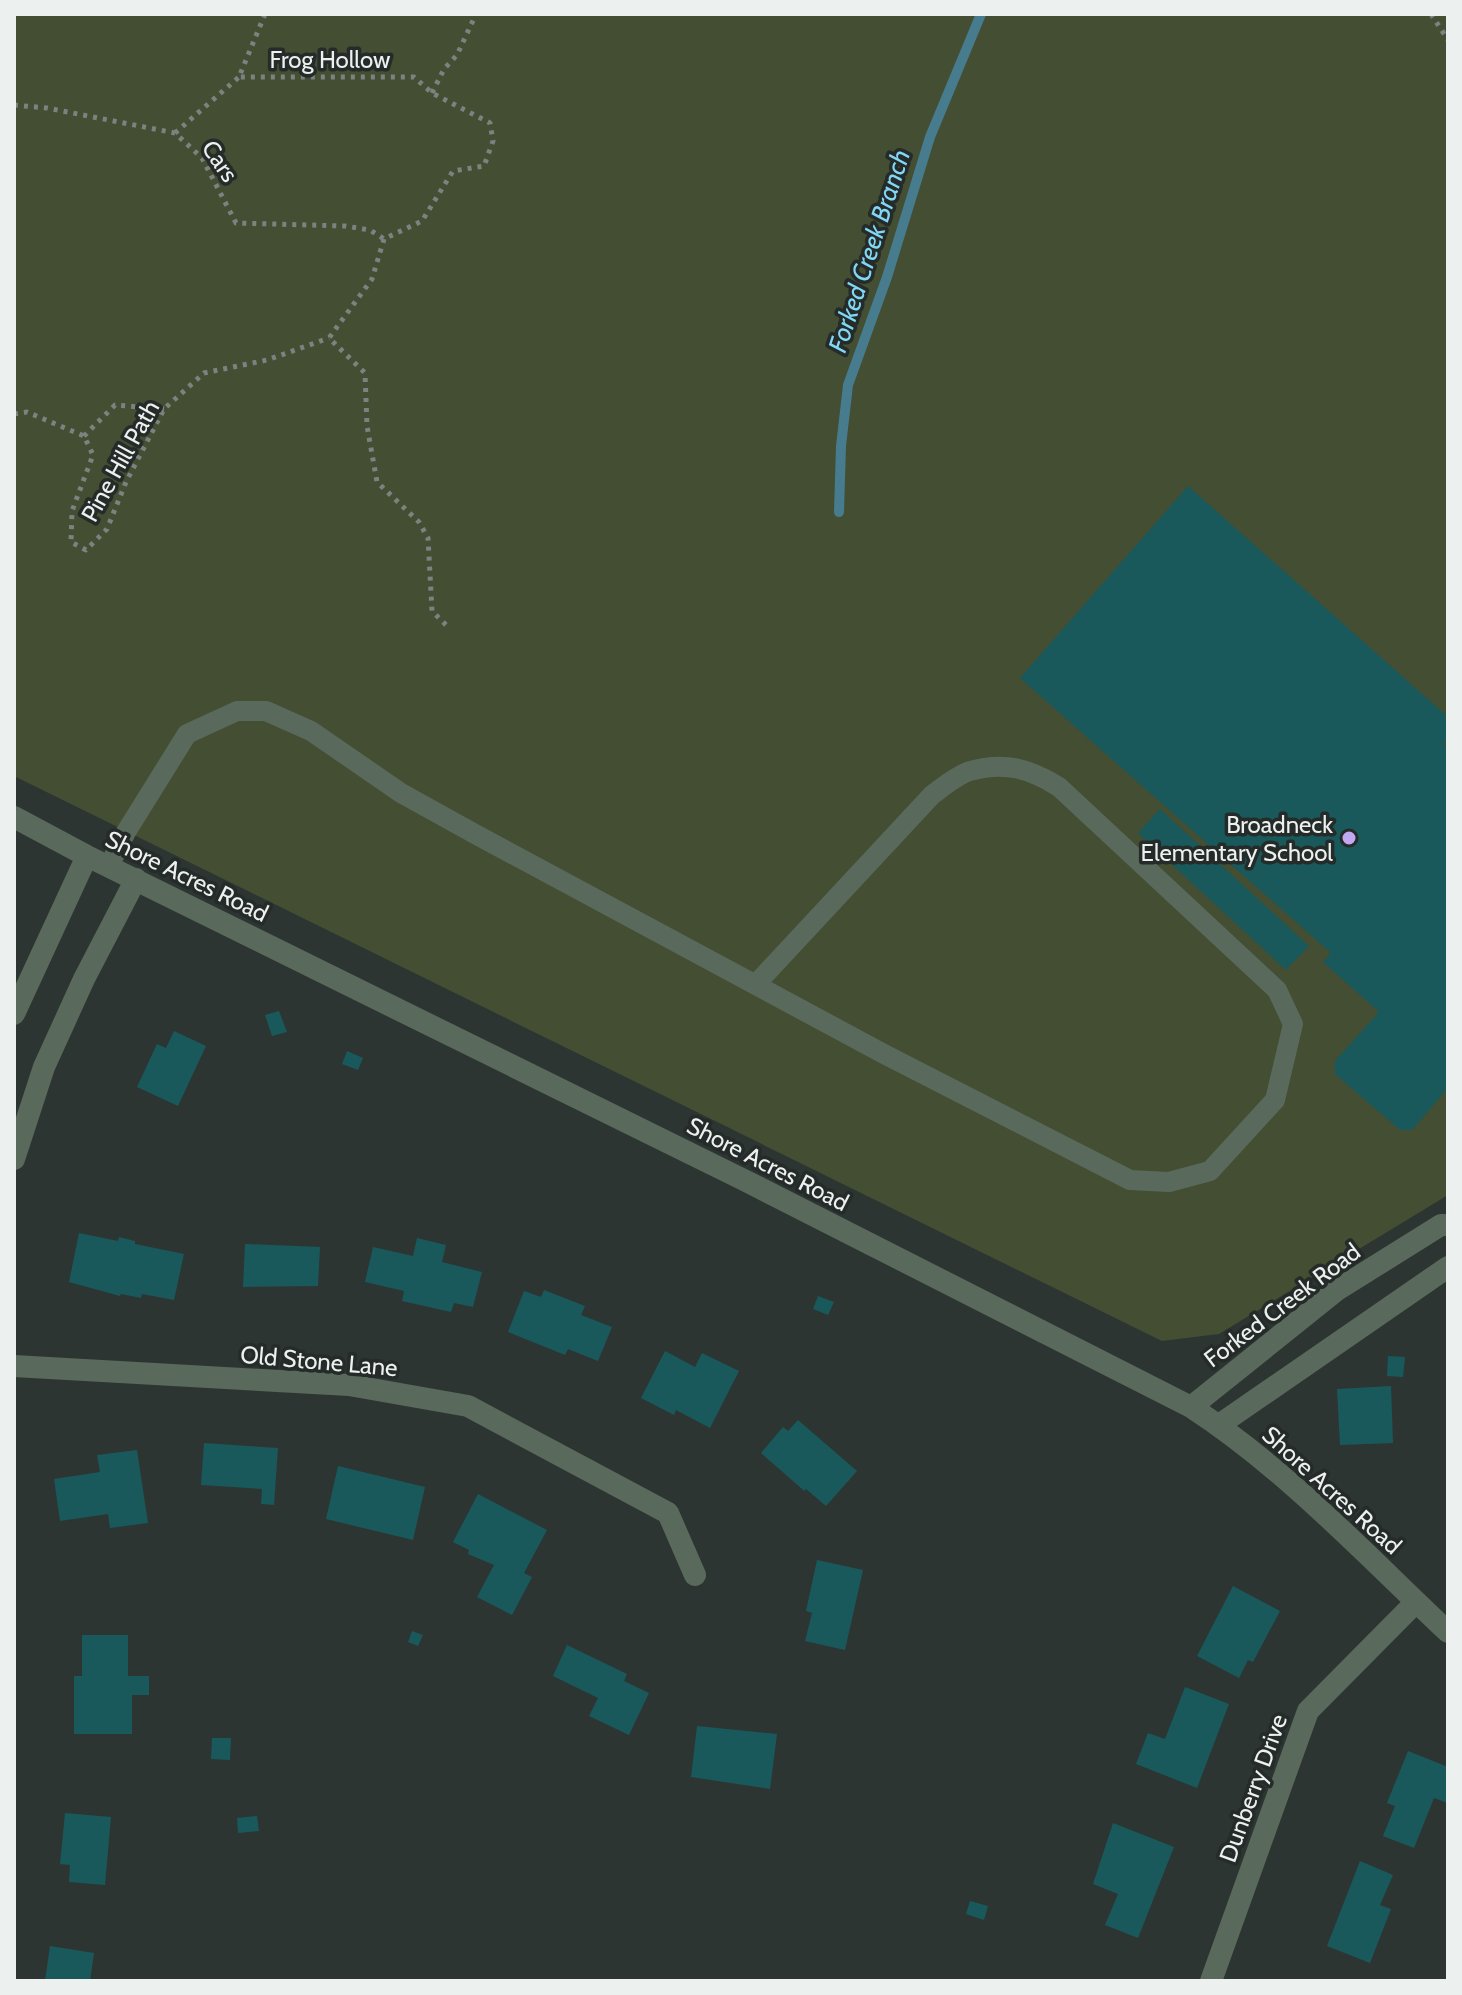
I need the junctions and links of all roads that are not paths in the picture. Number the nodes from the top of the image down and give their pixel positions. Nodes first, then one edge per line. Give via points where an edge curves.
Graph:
1 (14, 817) edge
2 (87, 856) junction
3 (109, 866) junction
4 (136, 879) junction
5 (757, 983) junction
6 (14, 1014) edge
7 (14, 1159) edge
8 (1448, 1225) edge
9 (1448, 1267) edge
10 (14, 1366) edge
11 (1191, 1407) junction
12 (1219, 1425) junction
13 (695, 1575) dead end
14 (1416, 1602) junction
15 (1448, 1632) edge
16 (1211, 1981) edge

1 - 2 street, Shore Acres Road
2 - 3 street, Shore Acres Road
2 - 6 street
3 - 4 street, Shore Acres Road
3 - 5 lane via 187,734 237,711 266,711 311,731 401,793
4 - 7 street via 44,1067
4 - 11 street, Shore Acres Road
5 - 5 lane via 1130,1180 1169,1182 1210,1171 1275,1100 1293,1024 1277,990 1059,787 1035,772 1006,766 967,772 932,795
8 - 11 street, Forked Creek Road via 1337,1290
9 - 12 street
10 - 13 street, Old Stone Lane via 349,1385 468,1406 668,1513
11 - 12 street, Shore Acres Road
12 - 14 street, Shore Acres Road
14 - 15 street, Shore Acres Road
14 - 16 street, Dunberry Drive via 1308,1711

